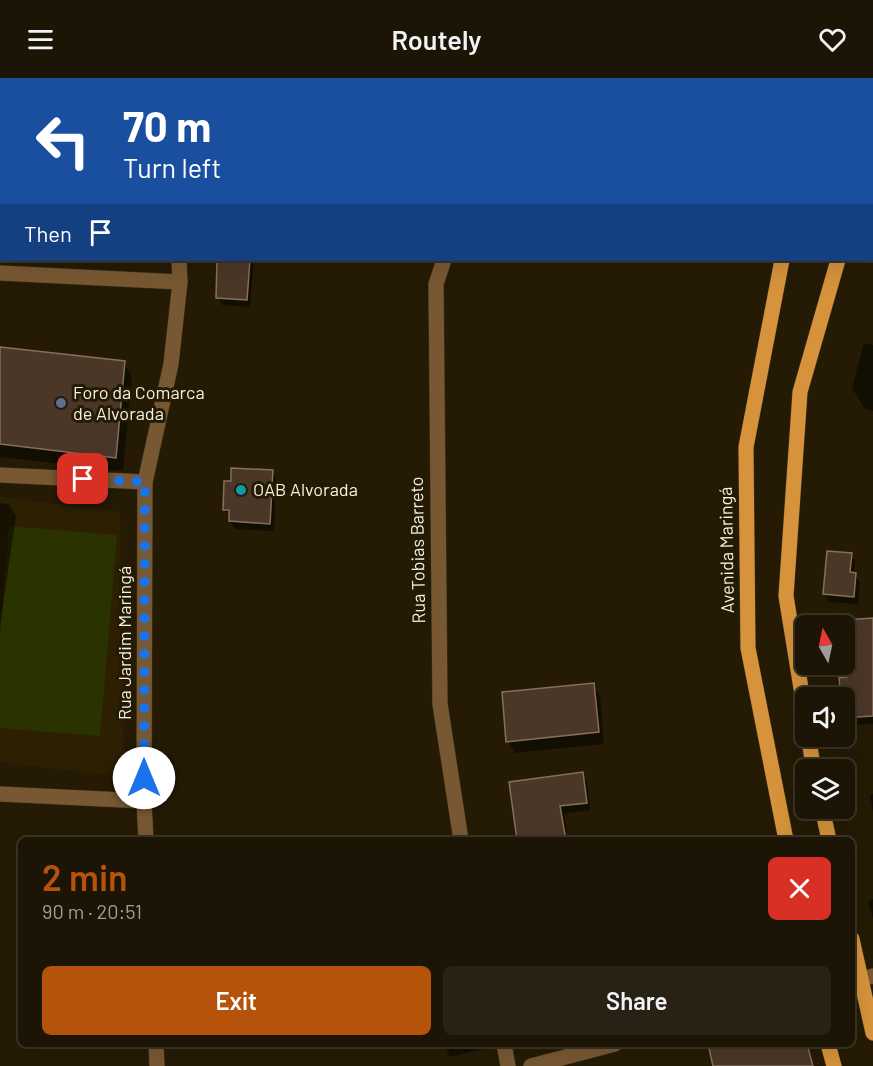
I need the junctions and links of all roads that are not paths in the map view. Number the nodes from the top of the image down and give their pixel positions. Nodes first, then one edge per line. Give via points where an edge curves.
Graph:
1 (179, 261) edge
2 (444, 261) edge
3 (782, 261) edge
4 (838, 261) edge
5 (0, 273) edge
6 (180, 282) junction
7 (0, 475) edge
8 (145, 482) junction
9 (801, 687) edge
10 (0, 794) edge
11 (144, 801) junction
12 (824, 819) edge
13 (146, 837) edge
14 (461, 837) edge
15 (785, 837) edge
16 (828, 837) edge
17 (855, 951) edge
18 (862, 979) edge
19 (873, 1033) edge
20 (156, 1047) edge
21 (505, 1047) edge
22 (604, 1047) edge
23 (829, 1047) edge
24 (157, 1066) edge
25 (508, 1066) edge
26 (531, 1066) edge
27 (834, 1066) edge

1 - 6 street, Rua Jardim Maringá
2 - 14 street, Rua Tobias Barreto via 436,284 440,704
3 - 15 main road, Avenida Maringá via 746,447 748,648
4 - 9 main road via 800,392 786,596
5 - 6 street
6 - 8 street, Rua Jardim Maringá via 171,364
7 - 8 street
8 - 11 street, Rua Jardim Maringá
10 - 11 street
11 - 13 street, Rua Jardim Maringá
12 - 16 main road
17 - 18 main road
18 - 19 main road
20 - 24 street
21 - 25 street
22 - 26 street
23 - 27 main road

